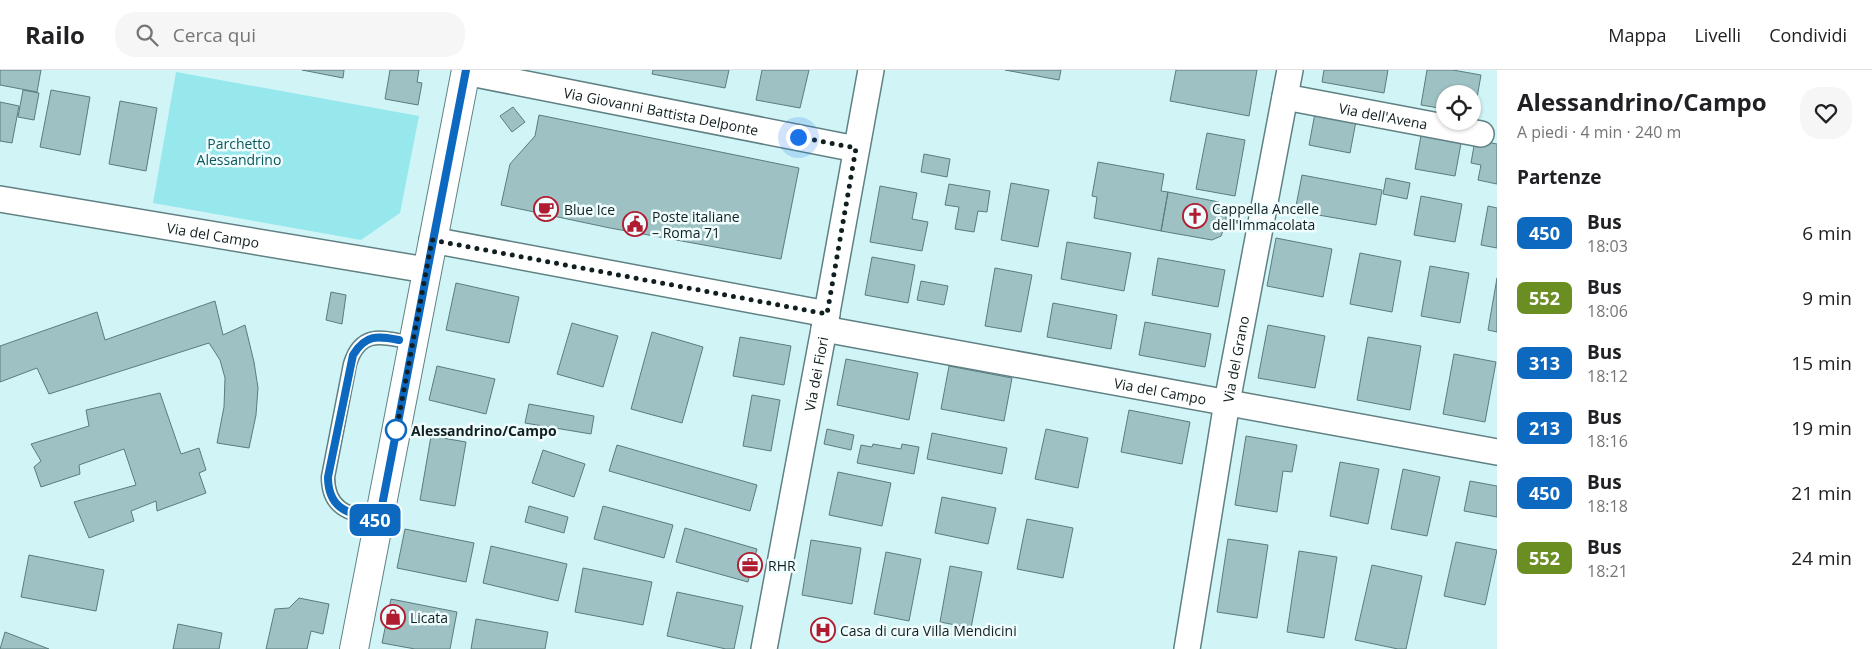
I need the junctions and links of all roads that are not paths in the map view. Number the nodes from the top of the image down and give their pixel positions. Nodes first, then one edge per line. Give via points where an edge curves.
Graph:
1 (871, 70) edge
2 (1290, 70) edge
3 (465, 71) edge
4 (1285, 98) junction
5 (1481, 134) dead end
6 (856, 148) junction
7 (0, 199) edge
8 (432, 240) junction
9 (426, 270) junction
10 (826, 322) junction
11 (413, 343) junction
12 (1227, 402) junction
13 (1497, 452) edge
14 (379, 521) junction
15 (354, 649) edge
16 (764, 649) edge
17 (1187, 649) edge

1 - 6 street, Via dei Fiori
2 - 4 street, Via del Grano
3 - 6 street, Via Giovanni Battista Delponte
3 - 8 street
4 - 5 street, Via dell'Avena
4 - 12 street, Via del Grano
6 - 10 street, Via dei Fiori
7 - 9 street, Via del Campo
8 - 9 street
8 - 10 street, Via del Campo
9 - 11 street
10 - 12 street, Via del Campo
10 - 16 street, Via dei Fiori
11 - 14 street
11 - 14 lane via 376,337 357,348 350,364 328,477 330,494 340,507
12 - 13 street, Via del Campo
12 - 17 street, Via del Grano
14 - 15 street

